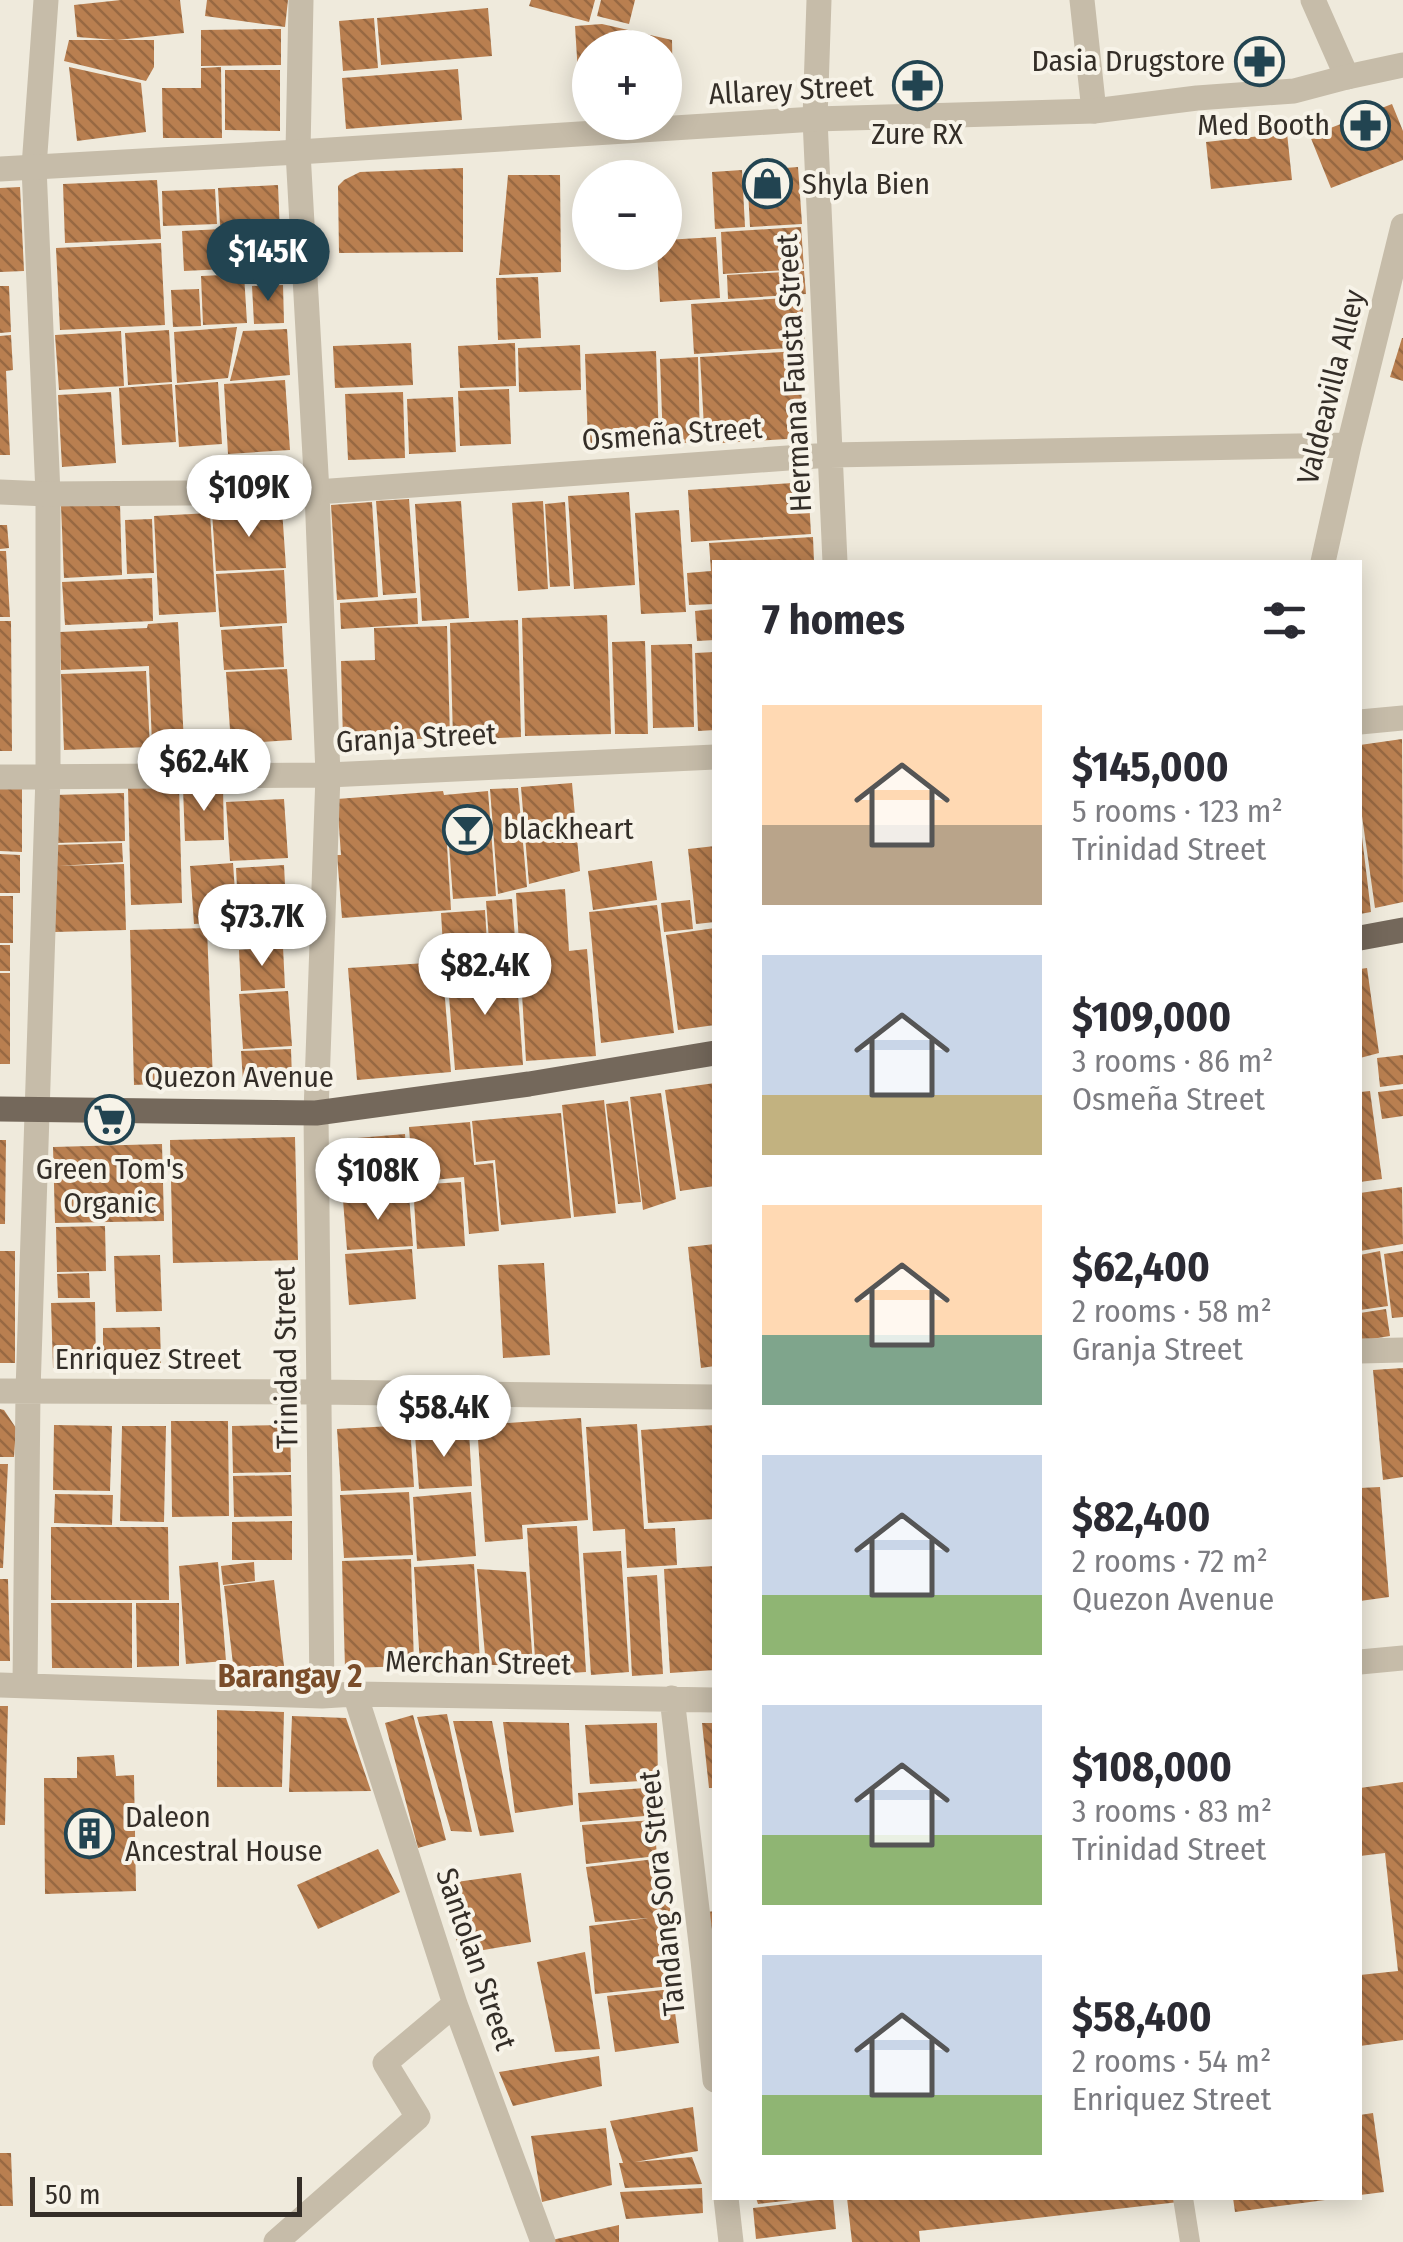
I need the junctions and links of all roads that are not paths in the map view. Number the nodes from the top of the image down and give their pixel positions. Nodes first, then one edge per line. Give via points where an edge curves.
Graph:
1 (46, 0) edge
2 (300, 0) edge
3 (819, 0) edge
4 (1082, 0) edge
5 (1313, 0) edge
6 (1403, 65) edge
7 (1347, 76) junction
8 (1094, 112) junction
9 (814, 120) junction
10 (298, 152) junction
11 (34, 167) junction
12 (0, 169) edge
13 (1403, 226) edge
14 (1349, 444) junction
15 (830, 455) junction
16 (0, 492) edge
17 (317, 492) junction
18 (48, 494) junction
19 (835, 560) edge
20 (1323, 560) edge
21 (1403, 718) edge
22 (1362, 722) edge
23 (712, 757) edge
24 (328, 775) junction
25 (0, 776) edge
26 (48, 776) junction
27 (1403, 930) edge
28 (1362, 938) edge
29 (712, 1054) edge
30 (0, 1109) edge
31 (38, 1109) junction
32 (316, 1113) junction
33 (1403, 1350) edge
34 (1362, 1352) edge
35 (0, 1391) edge
36 (28, 1391) junction
37 (319, 1392) junction
38 (712, 1397) edge
39 (1403, 1658) edge
40 (1362, 1662) edge
41 (12, 1685) edge
42 (356, 1694) junction
43 (322, 1696) junction
44 (672, 1698) junction
45 (712, 1700) edge
46 (456, 2004) junction
47 (712, 2050) edge
48 (726, 2200) edge
49 (1183, 2200) edge
50 (276, 2242) edge
51 (543, 2242) edge
52 (731, 2242) edge
53 (1190, 2242) edge

1 - 11 street
2 - 10 street, Trinidad Street
3 - 9 street, Hermana Fausta Street
4 - 8 street
5 - 7 street
6 - 7 street, Allarey Street
7 - 8 street, Allarey Street via 1294,91
8 - 9 street, Allarey Street
9 - 10 street, Allarey Street
9 - 15 street, Hermana Fausta Street
10 - 11 street, Allarey Street
10 - 17 street, Trinidad Street
11 - 12 street, Allarey Street
11 - 18 street
13 - 14 street, Valdeavilla Alley
14 - 15 street, Osmeña Street
14 - 20 street, Valdeavilla Alley
15 - 17 street, Osmeña Street
15 - 19 street, Hermana Fausta Street
16 - 18 street, Osmeña Street
17 - 18 street, Osmeña Street
17 - 24 street, Trinidad Street
18 - 26 street
21 - 22 street
23 - 24 street, Granja Street
24 - 26 street, Granja Street
24 - 32 street, Trinidad Street
25 - 26 street, Granja Street
26 - 31 street
27 - 28 main road
29 - 32 main road, Quezon Avenue
30 - 31 main road, Quezon Avenue
31 - 32 main road, Quezon Avenue
31 - 36 street
32 - 37 street, Trinidad Street
33 - 34 street
35 - 36 street, Enriquez Street
36 - 37 street, Enriquez Street
36 - 41 street
37 - 38 street, Enriquez Street
37 - 43 street, Trinidad Street
39 - 40 street
41 - 43 street, Merchan Street
42 - 43 street, Merchan Street
42 - 44 street, Merchan Street
42 - 46 street, Santolan Street
44 - 45 street, Merchan Street
44 - 47 street, Tandang Sora Street
46 - 50 street via 385,2063 418,2117
46 - 51 street, Santolan Street
48 - 52 street
49 - 53 lane

